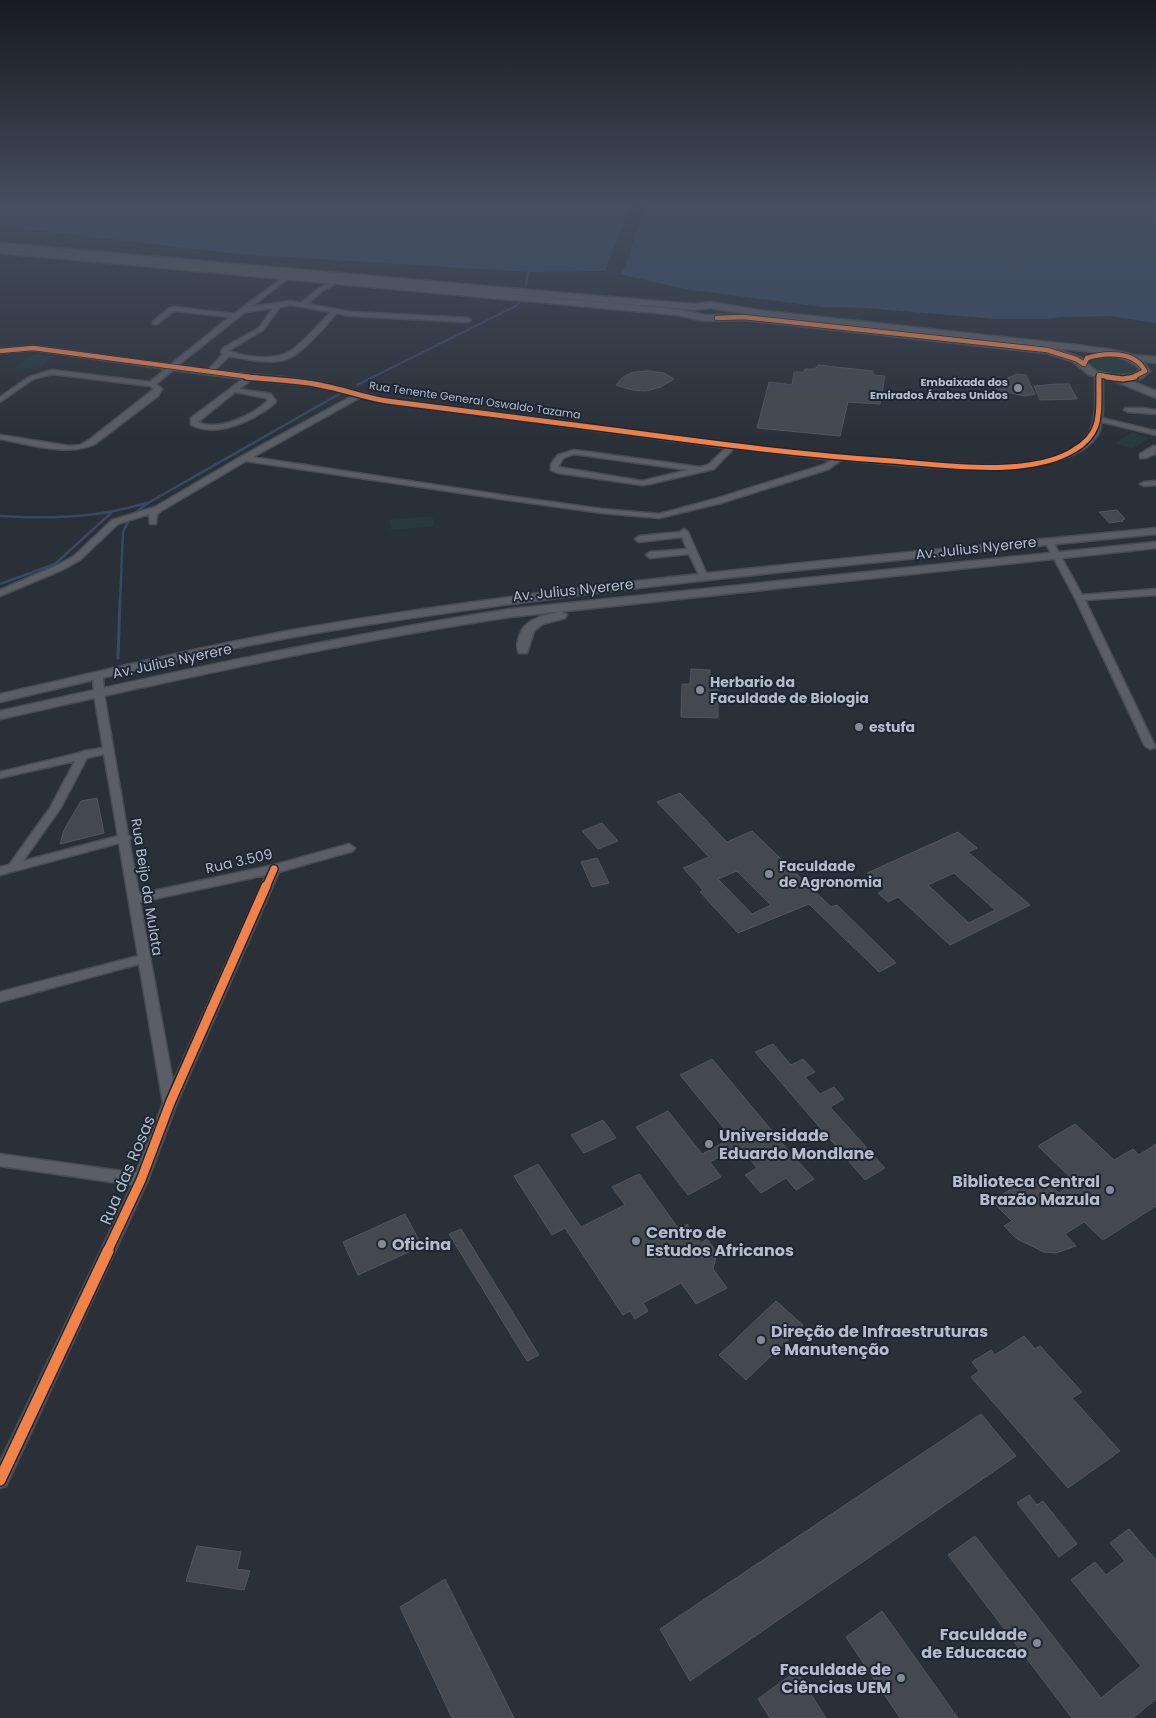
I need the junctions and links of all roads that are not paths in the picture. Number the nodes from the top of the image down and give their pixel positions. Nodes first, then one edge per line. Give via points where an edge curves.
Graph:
1 (279, 283) edge
2 (333, 283) edge
3 (364, 283) edge
4 (392, 283) edge
5 (278, 304) junction
6 (303, 304) junction
7 (724, 308) junction
8 (694, 310) junction
9 (243, 311) junction
10 (336, 312) junction
11 (236, 316) junction
12 (716, 318) junction
13 (468, 320) dead end
14 (155, 323) dead end
15 (0, 351) edge
16 (1107, 353) junction
17 (227, 354) junction
18 (1131, 358) junction
19 (1156, 360) edge
20 (1084, 364) junction
21 (172, 368) junction
22 (1156, 368) edge
23 (209, 373) junction
24 (1143, 373) junction
25 (1099, 375) junction
26 (250, 377) junction
27 (1114, 378) junction
28 (152, 384) junction
29 (234, 390) junction
30 (1156, 390) edge
31 (359, 395) junction
32 (1156, 395) edge
33 (0, 400) edge
34 (1128, 410) dead end
35 (1156, 412) edge
36 (1104, 420) junction
37 (1156, 432) edge
38 (0, 437) edge
39 (732, 446) junction
40 (1156, 448) edge
41 (255, 452) junction
42 (1143, 456) dead end
43 (828, 457) junction
44 (245, 458) junction
45 (838, 459) junction
46 (265, 462) junction
47 (702, 470) junction
48 (1156, 483) edge
49 (1144, 484) dead end
50 (158, 509) junction
51 (152, 522) dead end
52 (1156, 531) edge
53 (639, 539) dead end
54 (1049, 542) junction
55 (1156, 545) edge
56 (692, 551) junction
57 (650, 555) dead end
58 (1057, 556) junction
59 (704, 577) junction
60 (1156, 592) edge
61 (0, 593) edge
62 (1079, 598) junction
63 (598, 604) junction
64 (523, 650) dead end
65 (98, 677) junction
66 (99, 694) junction
67 (0, 698) edge
68 (0, 715) edge
69 (1150, 746) dead end
70 (108, 750) junction
71 (84, 754) junction
72 (0, 775) edge
73 (125, 838) junction
74 (348, 848) dead end
75 (13, 868) junction
76 (274, 869) junction
77 (0, 871) edge
78 (135, 899) junction
79 (143, 959) junction
80 (0, 997) edge
81 (170, 1102) junction
82 (1, 1160) edge
83 (141, 1180) junction
84 (0, 1480) edge

1 - 9 street
2 - 6 street
3 - 8 main road
4 - 8 main road
5 - 6 street
5 - 9 street
5 - 17 street via 262,329 225,349
6 - 10 street
7 - 8 main road via 710,305
7 - 12 main road via 727,310 725,315
7 - 16 main road
8 - 12 main road via 704,318
9 - 11 street
10 - 13 street
10 - 17 street via 282,358 261,359
11 - 14 street via 174,309
11 - 21 street
12 - 20 main road via 744,317 1047,350
15 - 21 street, Rua Tenente General Oswaldo Tazama via 34,348
16 - 18 main road
16 - 20 main road via 1087,358
17 - 23 street
18 - 19 main road
18 - 24 main road via 1142,364
20 - 25 main road
21 - 23 street, Rua Tenente General Oswaldo Tazama
21 - 28 street
22 - 24 main road
23 - 26 street, Rua Tenente General Oswaldo Tazama
24 - 27 main road via 1130,378
24 - 30 main road via 1145,383
25 - 27 main road
25 - 43 street, Rua Tenente General Oswaldo Tazama via 1098,418 1094,434 1060,457 996,468
26 - 29 street
26 - 31 street, Rua Tenente General Oswaldo Tazama via 322,385
27 - 32 main road
27 - 36 street, Rua Tenente General Oswaldo Tazama via 1106,386
28 - 33 street via 52,372 31,378
28 - 38 street via 158,389 155,394 88,445 70,448
29 - 29 street via 194,420 194,423 208,426 238,423 272,401 268,396
31 - 39 street, Rua Tenente General Oswaldo Tazama
31 - 41 street
34 - 35 street
36 - 37 street
36 - 45 street, Rua Tenente General Oswaldo Tazama via 1100,436 1085,450 1063,460 1025,469 955,471
39 - 43 street, Rua Tenente General Oswaldo Tazama
39 - 47 street via 711,467
40 - 42 street
41 - 44 street
41 - 46 street via 257,458
43 - 45 street, Rua Tenente General Oswaldo Tazama
44 - 46 street
44 - 50 street
45 - 46 street via 826,467 659,516 602,511
47 - 47 street via 642,483 558,471 554,462 558,457 574,452
48 - 49 street
50 - 51 street
50 - 61 street via 115,522 77,558
52 - 54 main road, Av. Julius Nyerere
53 - 56 street via 684,533
54 - 58 street
54 - 59 main road, Av. Julius Nyerere
55 - 58 main road, Av. Julius Nyerere
56 - 57 street
56 - 59 street
58 - 62 street
58 - 63 main road, Av. Julius Nyerere
59 - 65 main road, Av. Julius Nyerere via 565,592 323,628
60 - 62 street
62 - 69 street
63 - 64 main road via 533,624 526,630
63 - 66 main road, Av. Julius Nyerere via 444,623 186,673
65 - 66 street, Rua Beijo da Mulata
65 - 67 main road, Av. Julius Nyerere
66 - 68 main road, Av. Julius Nyerere
66 - 70 street, Rua Beijo da Mulata
70 - 71 street
70 - 73 street, Rua Beijo da Mulata
71 - 72 street
71 - 75 street via 55,809
73 - 75 street
73 - 78 street, Rua Beijo da Mulata
74 - 76 street, Rua 3.509
75 - 77 street
76 - 78 street, Rua 3.509
76 - 81 street, Rua das Rosas
78 - 79 street, Rua Beijo da Mulata
79 - 80 street
79 - 81 street, Rua Beijo da Mulata
81 - 83 street, Rua das Rosas
82 - 83 street
83 - 84 street, Rua das Rosas

